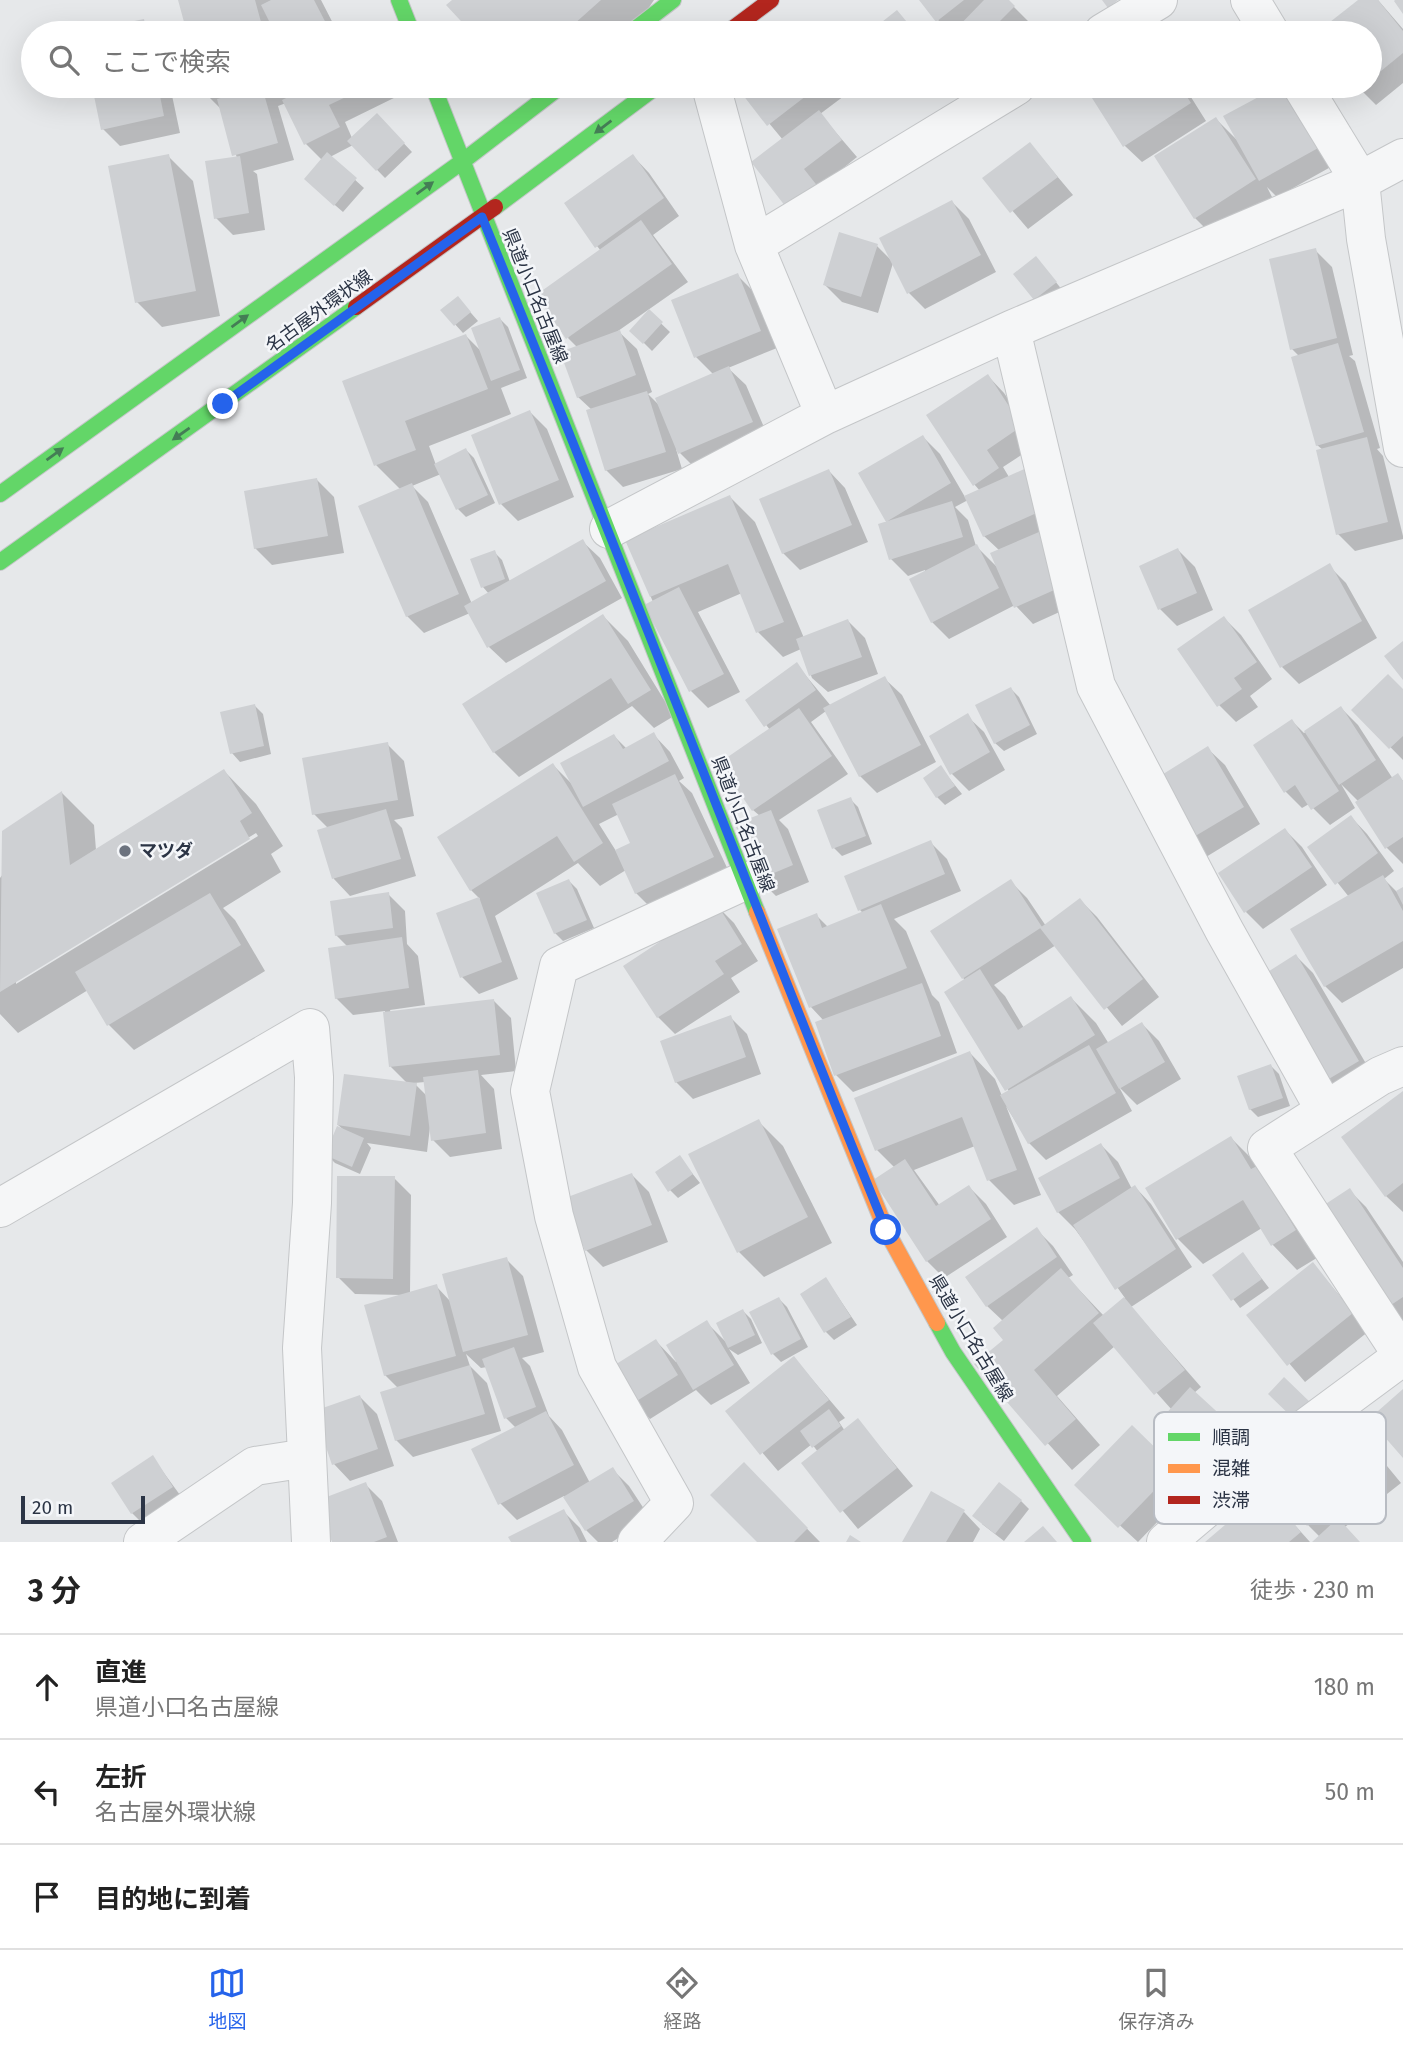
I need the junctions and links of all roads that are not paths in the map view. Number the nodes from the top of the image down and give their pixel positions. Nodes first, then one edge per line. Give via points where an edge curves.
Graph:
1 (399, 0) edge
2 (673, 0) edge
3 (771, 0) edge
4 (1158, 0) edge
5 (1250, 0) edge
6 (407, 21) edge
7 (646, 21) edge
8 (743, 21) edge
9 (1123, 21) edge
10 (1263, 21) edge
11 (438, 98) edge
12 (545, 98) edge
13 (641, 98) edge
14 (714, 98) edge
15 (996, 98) edge
16 (1309, 98) edge
17 (1403, 158) edge
18 (463, 161) junction
19 (1360, 181) junction
20 (482, 217) junction
21 (754, 245) junction
22 (1011, 330) junction
23 (825, 415) junction
24 (1403, 448) edge
25 (0, 494) edge
26 (609, 528) junction
27 (0, 562) edge
28 (744, 881) junction
29 (1403, 1066) edge
30 (1325, 1110) junction
31 (0, 1208) edge
32 (1403, 1356) edge
33 (1327, 1412) edge
34 (307, 1458) junction
35 (1187, 1524) edge
36 (143, 1542) edge
37 (311, 1542) edge
38 (637, 1542) edge
39 (1083, 1542) edge
40 (1166, 1542) edge

1 - 6 main road
2 - 7 main road
3 - 8 main road
4 - 9 street
5 - 10 street
11 - 18 main road, 県道小口名古屋線
12 - 18 main road
13 -> 20 main road, 名古屋外環状線
14 - 21 street
15 - 21 street
16 - 19 street
17 - 19 street
18 - 20 main road, 県道小口名古屋線
25 -> 18 main road
19 - 22 street
19 - 24 street
20 - 26 main road, 県道小口名古屋線
20 -> 27 main road, 名古屋外環状線
21 - 23 street
22 - 23 street
22 - 30 street via 1096,686
23 - 26 street
26 - 28 main road, 県道小口名古屋線
28 - 38 street via 559,966 530,1091 554,1216 597,1367 674,1503
28 - 39 main road, 県道小口名古屋線 via 886,1230 953,1352
29 - 30 street
30 - 32 street via 1267,1148
31 - 34 street via 310,1028 312,1203 302,1348
32 - 33 street
34 - 36 street via 254,1466
34 - 37 street
35 - 40 street

